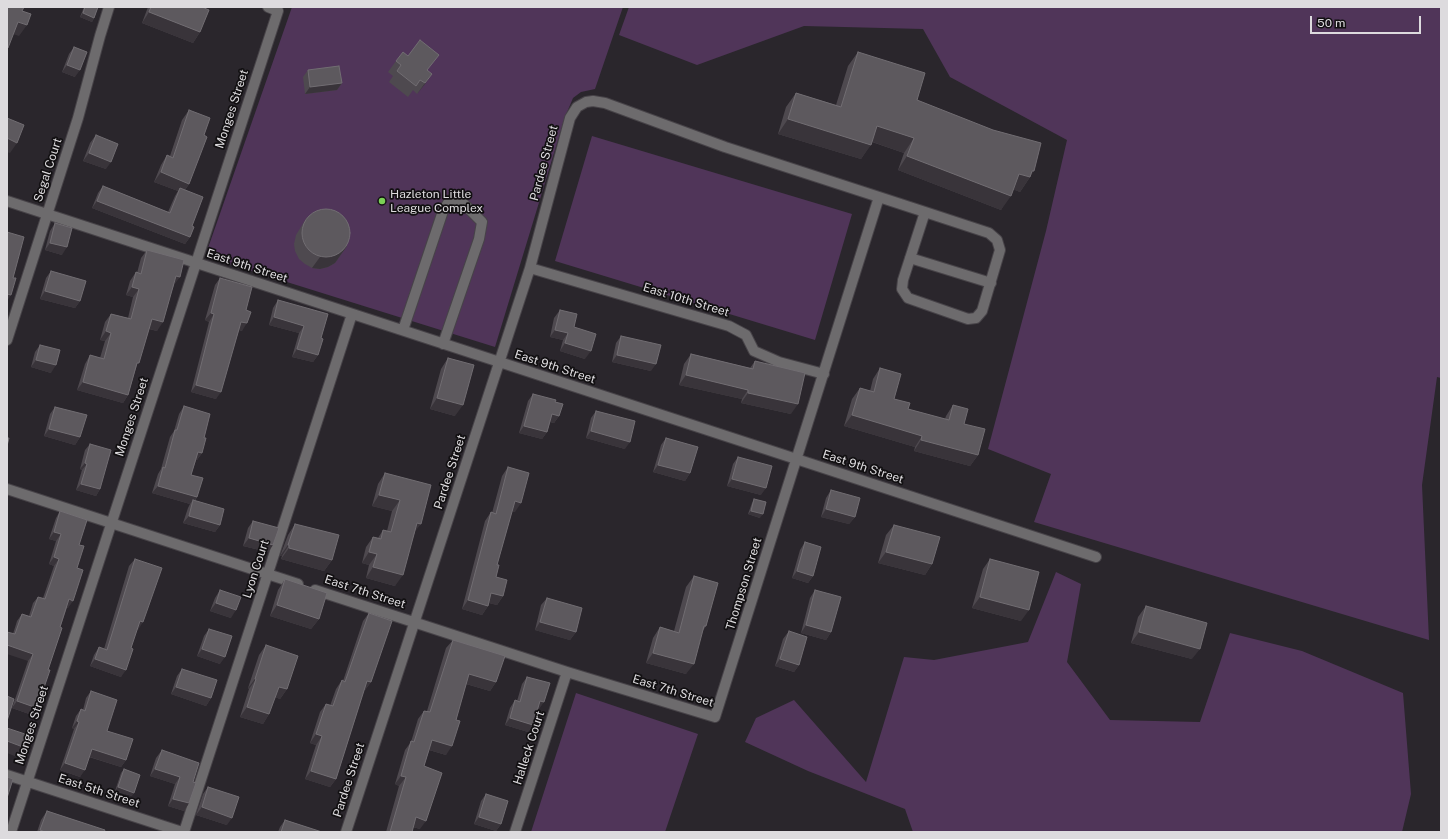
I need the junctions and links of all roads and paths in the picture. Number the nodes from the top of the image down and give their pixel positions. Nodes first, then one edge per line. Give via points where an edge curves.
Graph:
1 (110, 7) edge
2 (268, 7) edge
3 (879, 197) junction
4 (7, 201) edge
5 (925, 212) junction
6 (48, 214) junction
7 (910, 258) junction
8 (196, 263) junction
9 (530, 268) junction
10 (991, 283) junction
11 (352, 314) junction
12 (403, 330) junction
13 (7, 340) edge
14 (444, 344) junction
15 (499, 362) junction
16 (824, 374) junction
17 (797, 459) junction
18 (7, 489) edge
19 (112, 523) junction
20 (1096, 557) dead end
21 (268, 574) junction
22 (414, 622) junction
23 (567, 672) junction
24 (716, 717) joint
25 (7, 775) edge
26 (28, 782) junction
27 (11, 832) edge
28 (183, 832) edge
29 (346, 832) edge
30 (515, 832) edge

1 - 6 street, Segal Court
2 - 8 street, Monges Street via 278,11
3 - 5 street
3 - 9 street, Pardee Street via 725,147 605,103 586,102 577,107 570,118
3 - 16 street, Thompson Street
4 - 6 street, East 9th Street
5 - 7 street
5 - 10 street via 989,233 997,240 1000,250
6 - 8 street, East 9th Street
6 - 13 street, Segal Court
7 - 10 street
7 - 10 street via 902,289 908,298 968,319 976,318 982,311
8 - 11 street, East 9th Street
8 - 19 street, Monges Street
9 - 15 street, Pardee Street
9 - 16 street, East 10th Street via 729,326 746,335 754,351 779,362
11 - 12 street, East 9th Street
11 - 21 street, Lyon Court
12 - 14 street, East 9th Street
12 - 14 street via 443,211 450,200 462,202 482,222 479,239
14 - 15 street, East 9th Street
15 - 17 street, East 9th Street
15 - 22 street, Pardee Street
16 - 17 street, Thompson Street
17 - 20 street, East 9th Street
17 - 24 street, Thompson Street
18 - 19 street, East 7th Street
19 - 21 street, East 7th Street
19 - 26 street, Monges Street
21 - 22 street, East 7th Street
21 - 28 street, Lyon Court
22 - 23 street, East 7th Street
22 - 29 street, Pardee Street
23 - 24 street, East 7th Street
23 - 30 street, Halleck Court
25 - 26 street, East 5th Street
26 - 27 street, Monges Street
26 - 28 street, East 5th Street

